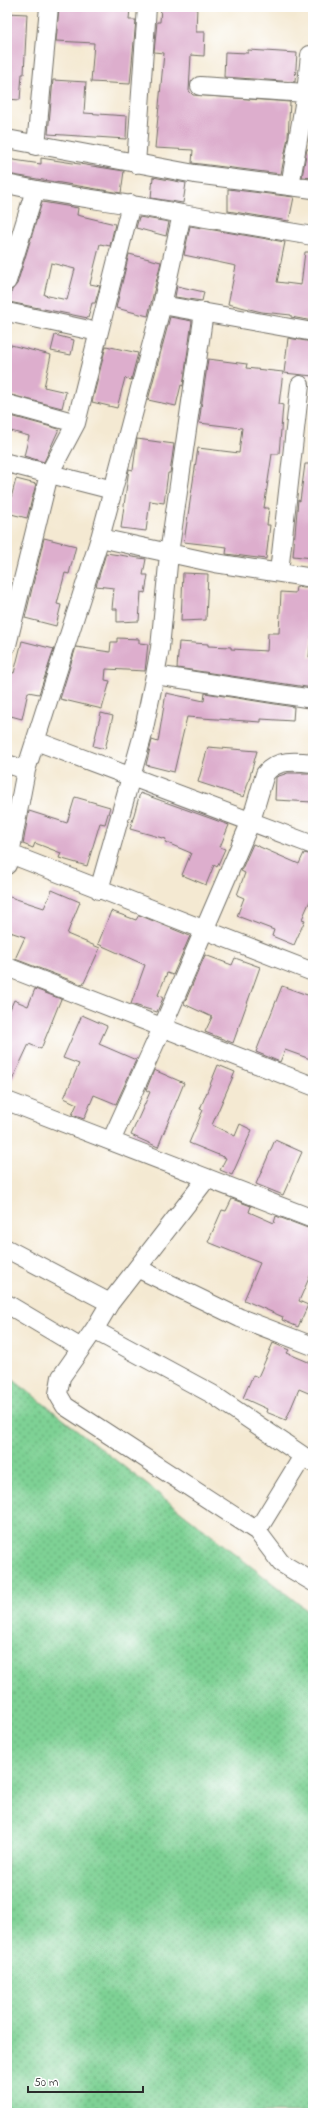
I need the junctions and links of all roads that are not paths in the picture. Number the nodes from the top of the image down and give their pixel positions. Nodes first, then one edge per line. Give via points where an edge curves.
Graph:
1 (49, 7) edge
2 (147, 7) edge
3 (310, 55) dead end
4 (200, 86) dead end
5 (306, 93) junction
6 (7, 139) edge
7 (36, 146) junction
8 (136, 164) junction
9 (7, 184) edge
10 (290, 186) junction
11 (313, 189) edge
12 (34, 190) junction
13 (131, 204) junction
14 (182, 214) junction
15 (313, 236) edge
16 (10, 261) edge
17 (7, 281) edge
18 (162, 305) junction
19 (7, 312) edge
20 (204, 312) junction
21 (98, 332) junction
22 (313, 332) edge
23 (300, 385) dead end
24 (7, 404) edge
25 (76, 423) junction
26 (7, 463) edge
27 (50, 474) junction
28 (112, 490) junction
29 (100, 538) junction
30 (169, 554) junction
31 (279, 572) junction
32 (313, 578) edge
33 (7, 645) edge
34 (155, 675) junction
35 (313, 699) edge
36 (36, 741) junction
37 (313, 763) edge
38 (7, 764) edge
39 (26, 770) junction
40 (132, 778) junction
41 (251, 821) junction
42 (313, 845) edge
43 (8, 857) edge
44 (99, 890) junction
45 (204, 929) junction
46 (7, 967) edge
47 (313, 972) edge
48 (162, 1028) junction
49 (313, 1086) edge
50 (7, 1101) edge
51 (111, 1141) junction
52 (207, 1178) junction
53 (313, 1219) edge
54 (7, 1249) edge
55 (137, 1268) junction
56 (110, 1303) junction
57 (7, 1304) edge
58 (94, 1330) junction
59 (313, 1346) edge
60 (81, 1348) junction
61 (308, 1459) edge
62 (258, 1531) junction
63 (313, 1582) edge

1 - 7 street
2 - 8 street
3 - 5 street
4 - 5 street
5 - 10 street
6 - 7 street
7 - 8 street
8 - 10 street
9 - 12 street
10 - 11 street
12 - 13 street
12 - 16 street
13 - 14 street
13 - 21 street
14 - 15 street
14 - 18 street
16 - 17 street
18 - 20 street
18 - 28 street
19 - 21 street
20 - 22 street
20 - 30 street
21 - 25 street
23 - 31 street
24 - 25 street
25 - 27 street
26 - 27 street
27 - 28 street
27 - 33 street
28 - 29 street
29 - 30 street
29 - 36 street
30 - 31 street
30 - 34 street
31 - 32 street
34 - 35 street
34 - 40 street
36 - 39 street
36 - 40 street
37 - 41 street via 288,762 270,768 265,774
38 - 39 street
39 - 43 street
40 - 41 street
40 - 44 street
41 - 42 street
41 - 45 street
43 - 44 street
44 - 45 street
45 - 47 street
45 - 48 street
46 - 48 street
48 - 49 street
48 - 51 street
50 - 51 street
51 - 52 street
52 - 53 street
52 - 55 street
54 - 56 street
55 - 56 street
55 - 59 street via 240,1318
56 - 58 street
57 - 60 street
58 - 60 street
58 - 61 street via 212,1394
60 - 62 street via 60,1377 58,1394 65,1406
61 - 62 street
62 - 63 street via 281,1563

